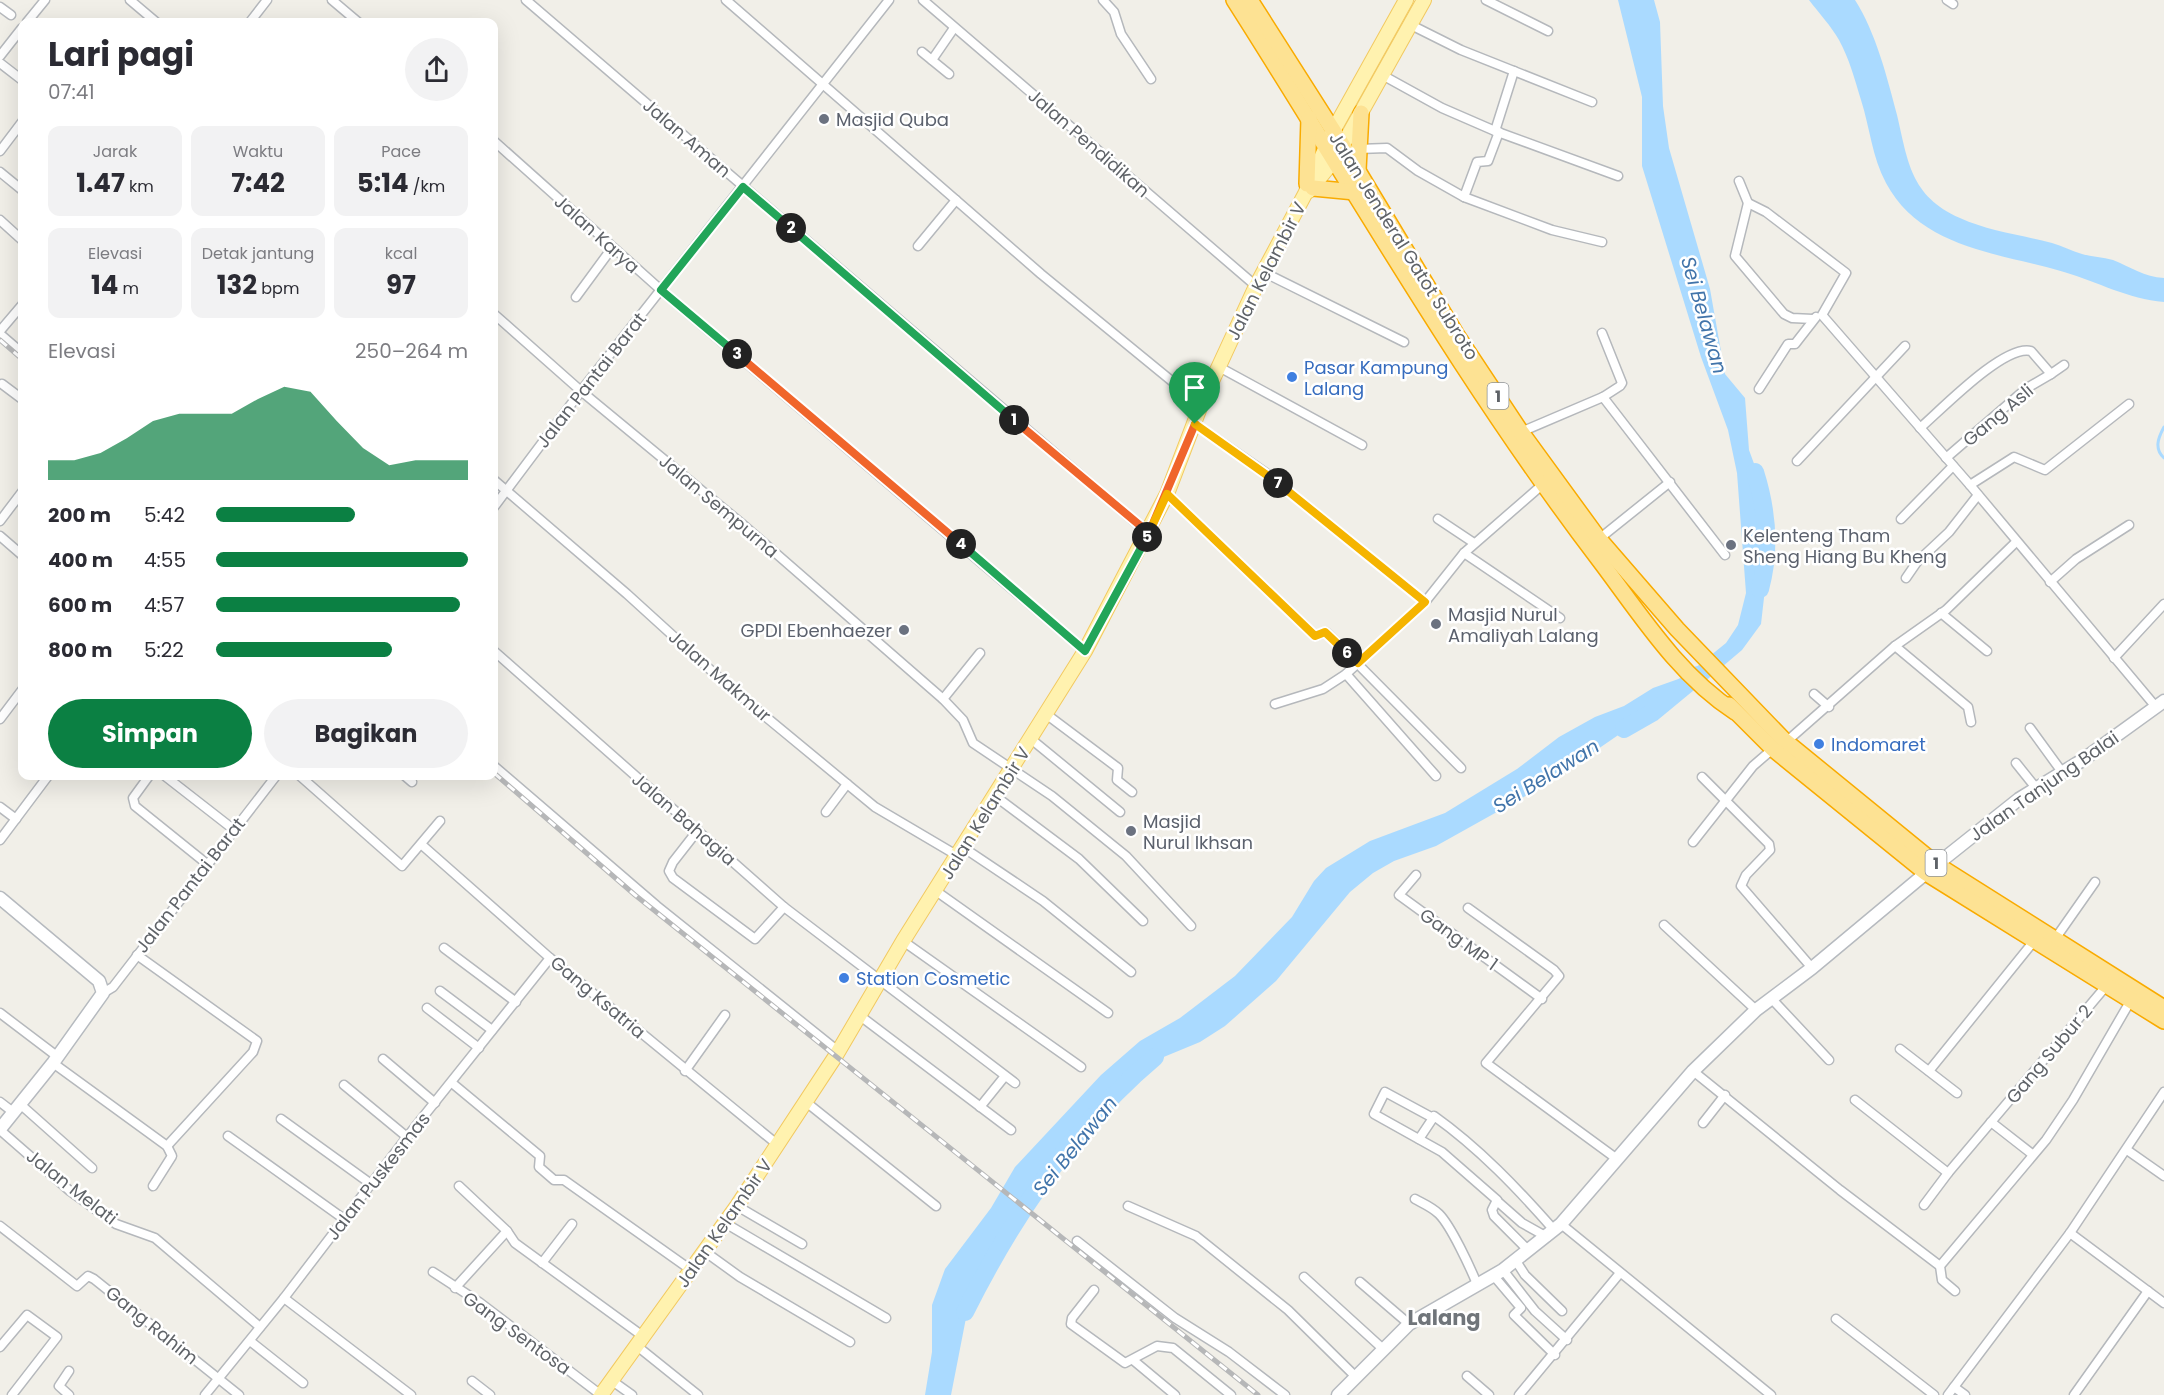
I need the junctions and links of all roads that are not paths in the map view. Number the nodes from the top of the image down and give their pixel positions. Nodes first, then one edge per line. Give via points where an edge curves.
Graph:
1 (45, 0) edge
2 (130, 0) edge
3 (267, 0) edge
4 (332, 0) edge
5 (526, 0) edge
6 (726, 0) edge
7 (889, 0) edge
8 (923, 0) edge
9 (1104, 0) edge
10 (1234, 0) edge
11 (1250, 0) edge
12 (1406, 0) edge
13 (1424, 0) edge
14 (1486, 0) edge
15 (0, 7) edge
16 (10, 15) dead end
17 (30, 18) edge
18 (151, 18) edge
19 (253, 18) edge
20 (352, 18) edge
21 (1411, 25) junction
22 (954, 28) junction
23 (1548, 31) dead end
24 (18, 33) edge
25 (922, 52) dead end
26 (0, 56) edge
27 (932, 60) junction
28 (0, 63) edge
29 (1514, 71) junction
30 (949, 74) dead end
31 (1384, 76) junction
32 (18, 77) edge
33 (1151, 79) dead end
34 (824, 85) junction
35 (1592, 102) dead end
36 (1361, 113) joint
37 (1309, 118) junction
38 (18, 127) edge
39 (1497, 131) junction
40 (1330, 138) junction
41 (498, 145) edge
42 (0, 151) edge
43 (1345, 152) junction
44 (0, 172) edge
45 (1618, 176) dead end
46 (1739, 181) dead end
47 (18, 187) edge
48 (743, 187) junction
49 (1308, 189) junction
50 (1355, 192) junction
51 (1464, 197) junction
52 (957, 200) junction
53 (1748, 203) junction
54 (0, 220) edge
55 (18, 236) edge
56 (1602, 242) dead end
57 (918, 246) dead end
58 (612, 248) junction
59 (1263, 272) junction
60 (1256, 286) junction
61 (661, 290) junction
62 (576, 297) dead end
63 (18, 309) edge
64 (1822, 315) junction
65 (498, 318) edge
66 (1813, 318) junction
67 (0, 333) edge
68 (1602, 333) dead end
69 (1404, 342) dead end
70 (1905, 346) dead end
71 (18, 349) edge
72 (2064, 364) dead end
73 (1219, 367) junction
74 (2051, 374) junction
75 (1878, 377) junction
76 (2, 384) dead end
77 (1759, 389) dead end
78 (581, 391) junction
79 (18, 396) edge
80 (1603, 397) junction
81 (2129, 404) dead end
82 (1201, 405) junction
83 (1195, 424) junction
84 (1920, 428) junction
85 (1521, 432) junction
86 (1362, 445) dead end
87 (1946, 458) junction
88 (1797, 461) dead end
89 (1953, 466) junction
90 (1670, 482) junction
91 (498, 484) edge
92 (1542, 485) junction
93 (1970, 485) junction
94 (506, 491) junction
95 (1167, 494) junction
96 (1977, 495) junction
97 (18, 497) edge
98 (498, 502) edge
99 (1438, 519) dead end
100 (1901, 519) dead end
101 (0, 520) edge
102 (2129, 525) dead end
103 (1149, 533) junction
104 (0, 536) edge
105 (1599, 539) junction
106 (2016, 542) junction
107 (1474, 543) junction
108 (18, 552) edge
109 (1464, 553) junction
110 (1725, 555) dead end
111 (1906, 578) dead end
112 (2050, 582) junction
113 (1425, 602) junction
114 (2164, 604) edge
115 (1941, 613) junction
116 (1560, 618) dead end
117 (1668, 637) junction
118 (1895, 646) junction
119 (1085, 651) junction
120 (1987, 651) dead end
121 (981, 653) dead end
122 (498, 655) edge
123 (2114, 658) junction
124 (1358, 663) junction
125 (1346, 674) junction
126 (1721, 693) junction
127 (1814, 694) dead end
128 (18, 695) edge
129 (943, 699) junction
130 (1275, 704) dead end
131 (2160, 704) edge
132 (1829, 707) junction
133 (1046, 714) junction
134 (0, 719) edge
135 (1971, 722) dead end
136 (2030, 728) dead end
137 (1031, 739) junction
138 (1781, 744) junction
139 (2016, 763) dead end
140 (1014, 768) junction
141 (1461, 768) dead end
142 (498, 769) edge
143 (2062, 772) junction
144 (1437, 776) dead end
145 (1702, 777) dead end
146 (45, 780) edge
147 (146, 780) edge
148 (170, 780) edge
149 (273, 780) edge
150 (304, 780) edge
151 (410, 780) edge
152 (412, 782) dead end
153 (847, 784) junction
154 (2036, 788) junction
155 (1132, 792) dead end
156 (994, 796) junction
157 (1725, 802) junction
158 (0, 807) edge
159 (825, 812) dead end
160 (1120, 812) dead end
161 (16, 819) junction
162 (440, 821) dead end
163 (233, 829) junction
164 (698, 830) junction
165 (0, 840) edge
166 (1693, 842) dead end
167 (422, 844) junction
168 (961, 852) junction
169 (207, 864) junction
170 (1931, 868) junction
171 (1416, 875) dead end
172 (2095, 882) dead end
173 (936, 891) junction
174 (0, 898) edge
175 (784, 907) junction
176 (1468, 908) dead end
177 (1143, 921) dead end
178 (1664, 925) dead end
179 (1191, 926) dead end
180 (2055, 939) junction
181 (2034, 940) junction
182 (903, 941) junction
183 (444, 948) dead end
184 (137, 955) junction
185 (550, 958) junction
186 (1812, 968) junction
187 (1131, 972) dead end
188 (880, 980) junction
189 (2107, 985) junction
190 (440, 991) dead end
191 (103, 993) junction
192 (1771, 998) junction
193 (1542, 999) junction
194 (2131, 1000) junction
195 (516, 1002) junction
196 (427, 1008) dead end
197 (2164, 1008) edge
198 (1756, 1010) junction
199 (0, 1013) edge
200 (1108, 1013) dead end
201 (725, 1015) dead end
202 (859, 1015) junction
203 (2164, 1021) edge
204 (492, 1030) junction
205 (479, 1048) junction
206 (1900, 1049) dead end
207 (838, 1051) junction
208 (382, 1059) dead end
209 (56, 1060) junction
210 (1829, 1060) dead end
211 (1081, 1067) dead end
212 (685, 1071) junction
213 (1693, 1071) junction
214 (1929, 1071) junction
215 (1005, 1076) junction
216 (452, 1083) junction
217 (1015, 1083) dead end
218 (344, 1086) dead end
219 (2164, 1092) edge
220 (1957, 1093) dead end
221 (1725, 1095) junction
222 (1855, 1100) dead end
223 (0, 1102) edge
224 (806, 1102) junction
225 (435, 1103) junction
226 (980, 1107) junction
227 (17, 1108) junction
228 (1433, 1118) junction
229 (281, 1119) dead end
230 (1991, 1122) junction
231 (1703, 1123) dead end
232 (0, 1129) edge
233 (1011, 1130) dead end
234 (228, 1136) dead end
235 (407, 1137) junction
236 (1419, 1139) junction
237 (778, 1145) junction
238 (167, 1146) junction
239 (2127, 1150) junction
240 (2032, 1154) junction
241 (1617, 1160) junction
242 (92, 1168) dead end
243 (1948, 1173) junction
244 (2164, 1176) edge
245 (371, 1184) junction
246 (459, 1185) dead end
247 (153, 1186) dead end
248 (1415, 1199) dead end
249 (1497, 1201) junction
250 (1924, 1205) dead end
251 (737, 1206) junction
252 (936, 1206) dead end
253 (1128, 1206) dead end
254 (344, 1219) junction
255 (724, 1223) junction
256 (572, 1224) dead end
257 (0, 1226) edge
258 (507, 1231) junction
259 (1554, 1231) junction
260 (2070, 1233) junction
261 (1077, 1241) dead end
262 (802, 1244) dead end
263 (704, 1251) junction
264 (1529, 1251) junction
265 (1516, 1261) junction
266 (542, 1263) junction
267 (1940, 1266) junction
268 (691, 1270) junction
269 (433, 1272) dead end
270 (1498, 1272) junction
271 (1620, 1274) junction
272 (1304, 1277) dead end
273 (1360, 1282) dead end
274 (1477, 1284) junction
275 (455, 1288) junction
276 (1094, 1290) dead end
277 (1955, 1291) dead end
278 (2148, 1292) junction
279 (284, 1298) junction
280 (2164, 1303) edge
281 (1524, 1305) junction
282 (1562, 1311) dead end
283 (886, 1318) dead end
284 (1836, 1319) dead end
285 (1409, 1324) junction
286 (260, 1327) junction
287 (1567, 1340) junction
288 (250, 1341) junction
289 (641, 1342) junction
290 (850, 1342) dead end
291 (0, 1347) edge
292 (1382, 1348) junction
293 (1555, 1355) junction
294 (1133, 1360) junction
295 (69, 1371) dead end
296 (1355, 1376) junction
297 (1467, 1376) dead end
298 (218, 1378) junction
299 (611, 1380) junction
300 (472, 1381) dead end
301 (303, 1383) dead end
302 (1954, 1387) junction
303 (1768, 1394) edge
304 (12, 1395) edge
305 (69, 1395) edge
306 (205, 1395) edge
307 (239, 1395) edge
308 (411, 1395) edge
309 (490, 1395) edge
310 (601, 1395) edge
311 (632, 1395) edge
312 (698, 1395) edge
313 (1175, 1395) edge
314 (1231, 1395) edge
315 (1285, 1395) edge
316 (1338, 1395) edge
317 (1489, 1395) edge
318 (1520, 1395) edge
319 (1934, 1395) edge
320 (1948, 1395) edge
321 (1965, 1395) edge
322 (2074, 1395) edge

1 - 17 street
2 - 18 street
3 - 19 street
4 - 20 street
5 - 48 street, Jalan Aman
6 - 34 street
7 - 34 street, Jalan Pantai Barat
8 - 22 street, Jalan Pendidikan
9 - 33 street
10 - 37 highway, Jalan Jenderal Gatot Subroto / 1
11 - 40 highway, Jalan Jenderal Gatot Subroto / 1
12 - 40 main road, Jalan Kelambir V
13 - 21 main road
14 - 23 street
15 - 16 street
21 - 29 street
21 - 31 main road
22 - 27 street
22 - 60 street, Jalan Pendidikan
24 - 26 street
25 - 27 street
27 - 30 street
28 - 32 street
29 - 35 street
29 - 39 street
31 - 36 main road
31 - 39 street via 1442,108
34 - 48 street, Jalan Pantai Barat
34 - 52 street
36 - 43 highway
37 - 40 highway, Jalan Jenderal Gatot Subroto / 1
37 - 49 highway
38 - 42 street
39 - 45 street
39 - 51 street via 1488,160 1477,162
40 - 43 highway, Jalan Jenderal Gatot Subroto / 1
40 - 49 main road, Jalan Kelambir V
41 - 58 street, Jalan Karya
43 - 49 main road, Jalan Kelambir V
43 - 50 highway, Jalan Jenderal Gatot Subroto / 1
43 - 51 street via 1387,148
43 - 85 highway, Jalan Jenderal Gatot Subroto / 1
44 - 47 street
46 - 53 street
48 - 61 street, Jalan Pantai Barat
48 - 103 street, Jalan Aman
49 - 50 highway
49 - 59 main road, Jalan Kelambir V
50 - 92 highway, Jalan Jenderal Gatot Subroto / 1 via 1436,326
51 - 56 street via 1552,230
52 - 57 street
52 - 82 street
53 - 64 street via 1766,212 1846,273
53 - 66 street via 1735,256 1784,314
54 - 55 street
58 - 61 street, Jalan Karya
58 - 62 street
59 - 60 main road, Jalan Kelambir V
59 - 69 street
60 - 73 main road, Jalan Kelambir V
61 - 78 street, Jalan Pantai Barat
61 - 119 street, Jalan Karya
63 - 67 street
64 - 66 street
64 - 75 street
65 - 78 street, Jalan Sempurna
66 - 77 street via 1795,344 1788,344 1776,359
67 - 71 street
68 - 80 street via 1622,383
70 - 75 street
72 - 74 street, Gang Asli
73 - 82 main road, Jalan Kelambir V
73 - 86 street
74 - 84 street via 2031,351 2021,350 1990,366
74 - 87 street, Gang Asli via 2027,388
75 - 84 street
75 - 88 street
76 - 79 street
78 - 94 street, Jalan Pantai Barat
78 - 129 street, Jalan Sempurna via 741,523
80 - 85 street
80 - 90 street
81 - 93 street via 2044,470 2014,457
82 - 83 main road, Jalan Kelambir V
83 - 95 main road, Jalan Kelambir V
83 - 113 street via 1266,473
84 - 87 street
85 - 105 highway, Jalan Jenderal Gatot Subroto / 1
87 - 89 street
89 - 93 street
89 - 100 street
90 - 105 street
90 - 110 street
91 - 94 street, Jalan Makmur
92 - 107 street
92 - 117 highway, Jalan Jenderal Gatot Subroto / 1 via 1643,618
93 - 96 street
94 - 98 street, Jalan Pantai Barat
94 - 153 street, Jalan Makmur via 726,684
95 - 103 main road, Jalan Kelambir V
95 - 124 street via 1315,636 1325,632
96 - 106 street
96 - 111 street
97 - 101 street
99 - 107 street
102 - 112 street via 2076,559
103 - 119 main road, Jalan Kelambir V
104 - 108 street
105 - 117 highway, Jalan Jenderal Gatot Subroto / 1
106 - 112 street
106 - 115 street
107 - 109 street
109 - 113 street
109 - 116 street
112 - 123 street
113 - 124 street
114 - 123 street
115 - 118 street
115 - 120 street
117 - 126 highway, 1
118 - 132 street
118 - 135 street via 1968,707
119 - 133 main road, Jalan Kelambir V
121 - 129 street
122 - 164 street, Jalan Bahagia
123 - 131 street
124 - 125 street
124 - 141 street
125 - 130 street via 1323,689
125 - 144 street
126 - 138 highway, 1
126 - 138 highway, 1 via 1735,712
127 - 132 street
128 - 134 street
129 - 140 street, Jalan Sempurna via 963,720 973,743
131 - 143 street, Jalan Tanjung Balai
132 - 138 street
133 - 137 main road, Jalan Kelambir V
133 - 155 street via 1118,768 1117,780
136 - 143 street
137 - 140 main road, Jalan Kelambir V
137 - 160 street
138 - 157 street via 1753,766
138 - 170 highway, 1
139 - 154 street
140 - 156 main road, Jalan Kelambir V
140 - 179 street, Jalan Sempurna via 1125,856
142 - 207 street via 657,906
143 - 154 street, Jalan Tanjung Balai
145 - 157 street
146 - 161 street
147 - 169 street via 133,798 135,806
148 - 163 street
149 - 163 street, Jalan Pantai Barat
150 - 167 street via 400,865 404,866
151 - 152 street
153 - 159 street
153 - 168 street, Jalan Makmur via 881,811
154 - 170 street, Jalan Tanjung Balai
156 - 168 main road, Jalan Kelambir V
156 - 177 street via 1079,859
157 - 166 street
157 - 186 street via 1770,848 1741,886
158 - 161 street
161 - 165 street
162 - 167 street
163 - 169 street, Jalan Pantai Barat
164 - 175 street, Jalan Bahagia
164 - 175 street via 673,862 669,871 673,878 755,939
167 - 185 street, Gang Ksatria
168 - 173 main road, Jalan Kelambir V
168 - 187 street, Jalan Makmur via 1043,901
169 - 184 street, Jalan Pantai Barat
170 - 180 highway, 1
170 - 181 highway, 1
170 - 186 street, Jalan Tanjung Balai
171 - 193 street, Gang MP 1 via 1399,895
172 - 180 street
173 - 182 main road, Jalan Kelambir V
173 - 200 street
174 - 191 street via 99,981
175 - 188 street, Jalan Bahagia
176 - 193 street via 1558,973
178 - 198 street
180 - 197 highway, 1
181 - 189 highway, 1
181 - 214 street
182 - 188 main road, Jalan Kelambir V
182 - 211 street
183 - 195 street
184 - 191 street, Jalan Pantai Barat via 113,987
184 - 238 street via 257,1041 253,1052
185 - 195 street, Jalan Puskesmas
185 - 212 street, Gang Ksatria
186 - 192 street, Jalan Tanjung Balai
188 - 202 main road, Jalan Kelambir V
188 - 215 street, Jalan Bahagia
189 - 194 highway, 1
189 - 230 street, Gang Subur 2
190 - 204 street
191 - 209 street
192 - 198 street, Jalan Tanjung Balai
192 - 210 street
193 - 241 street via 1486,1063
194 - 203 highway, 1
194 - 240 street via 2073,1100
195 - 204 street, Jalan Puskesmas
196 - 205 street
198 - 213 street, Jalan Tanjung Balai
199 - 209 street
201 - 212 street
202 - 207 main road, Jalan Kelambir V
202 - 226 street
204 - 205 street, Jalan Puskesmas
205 - 216 street, Jalan Puskesmas
206 - 214 street
207 - 224 main road, Jalan Kelambir V
208 - 225 street
209 - 227 street
209 - 238 street
212 - 237 street, Gang Ksatria
213 - 221 street
213 - 241 street, Jalan Tanjung Balai
214 - 220 street
215 - 217 street, Jalan Bahagia
215 - 226 street
216 - 225 street, Jalan Puskesmas
216 - 268 street via 540,1156 539,1167 552,1179 564,1180
218 - 235 street
219 - 239 street
221 - 231 street
221 - 267 street
222 - 243 street
223 - 227 street
224 - 237 main road, Jalan Kelambir V
224 - 252 street
225 - 235 street, Jalan Puskesmas
226 - 233 street
227 - 232 street
227 - 242 street
228 - 236 street
228 - 236 street via 1385,1092 1374,1114
228 - 259 street via 1471,1145
229 - 245 street
230 - 240 street
230 - 243 street, Gang Subur 2
232 - 286 street, Jalan Melati via 70,1191 116,1224 155,1238
234 - 254 street
235 - 245 street, Jalan Puskesmas
236 - 249 street via 1442,1152
237 - 251 main road, Jalan Kelambir V
238 - 247 street via 171,1156
239 - 244 street
239 - 260 street
240 - 267 street
241 - 259 street, Jalan Tanjung Balai
243 - 250 street, Gang Subur 2
245 - 254 street, Jalan Puskesmas
246 - 258 street
248 - 274 street via 1445,1222
249 - 259 street via 1522,1223
249 - 264 street via 1493,1214
251 - 255 main road, Jalan Kelambir V
251 - 262 street
253 - 296 street via 1196,1236 1288,1310
254 - 279 street, Jalan Puskesmas
255 - 263 main road, Jalan Kelambir V
255 - 283 street
256 - 266 street
257 - 298 street, Gang Rahim via 77,1286 88,1276 94,1279
258 - 266 street via 515,1243
258 - 275 street
259 - 264 street, Jalan Tanjung Balai
259 - 271 street
260 - 278 street
260 - 302 street
261 - 315 street via 1175,1318 1229,1352
263 - 268 main road, Jalan Kelambir V
263 - 290 street
264 - 265 street, Jalan Tanjung Balai
265 - 270 street, Jalan Tanjung Balai
265 - 282 street
266 - 289 street
267 - 277 street via 1942,1280
268 - 289 main road, Jalan Kelambir V
269 - 275 street, Gang Sentosa
270 - 274 street, Jalan Tanjung Balai
270 - 281 street
271 - 287 street
271 - 303 street
272 - 292 street
273 - 285 street
274 - 285 street, Jalan Tanjung Balai
275 - 310 street, Gang Sentosa
276 - 294 street via 1071,1324 1125,1363
278 - 280 street
278 - 322 street
279 - 286 street, Jalan Puskesmas
279 - 308 street
281 - 287 street
281 - 293 street via 1514,1314
284 - 319 street
285 - 292 street, Jalan Tanjung Balai
286 - 288 street, Jalan Puskesmas
287 - 293 street
288 - 298 street, Jalan Puskesmas
288 - 301 street
289 - 299 main road, Jalan Kelambir V
289 - 312 street
291 - 304 street via 27,1315 57,1337
292 - 296 street, Jalan Tanjung Balai
293 - 318 street
294 - 313 street
294 - 314 street via 1157,1346 1173,1348
295 - 305 street via 59,1386
296 - 316 street, Jalan Tanjung Balai
297 - 317 street
298 - 306 street, Jalan Puskesmas
298 - 307 street
299 - 310 main road, Jalan Kelambir V
299 - 311 street
300 - 309 street
302 - 320 street
302 - 321 street

